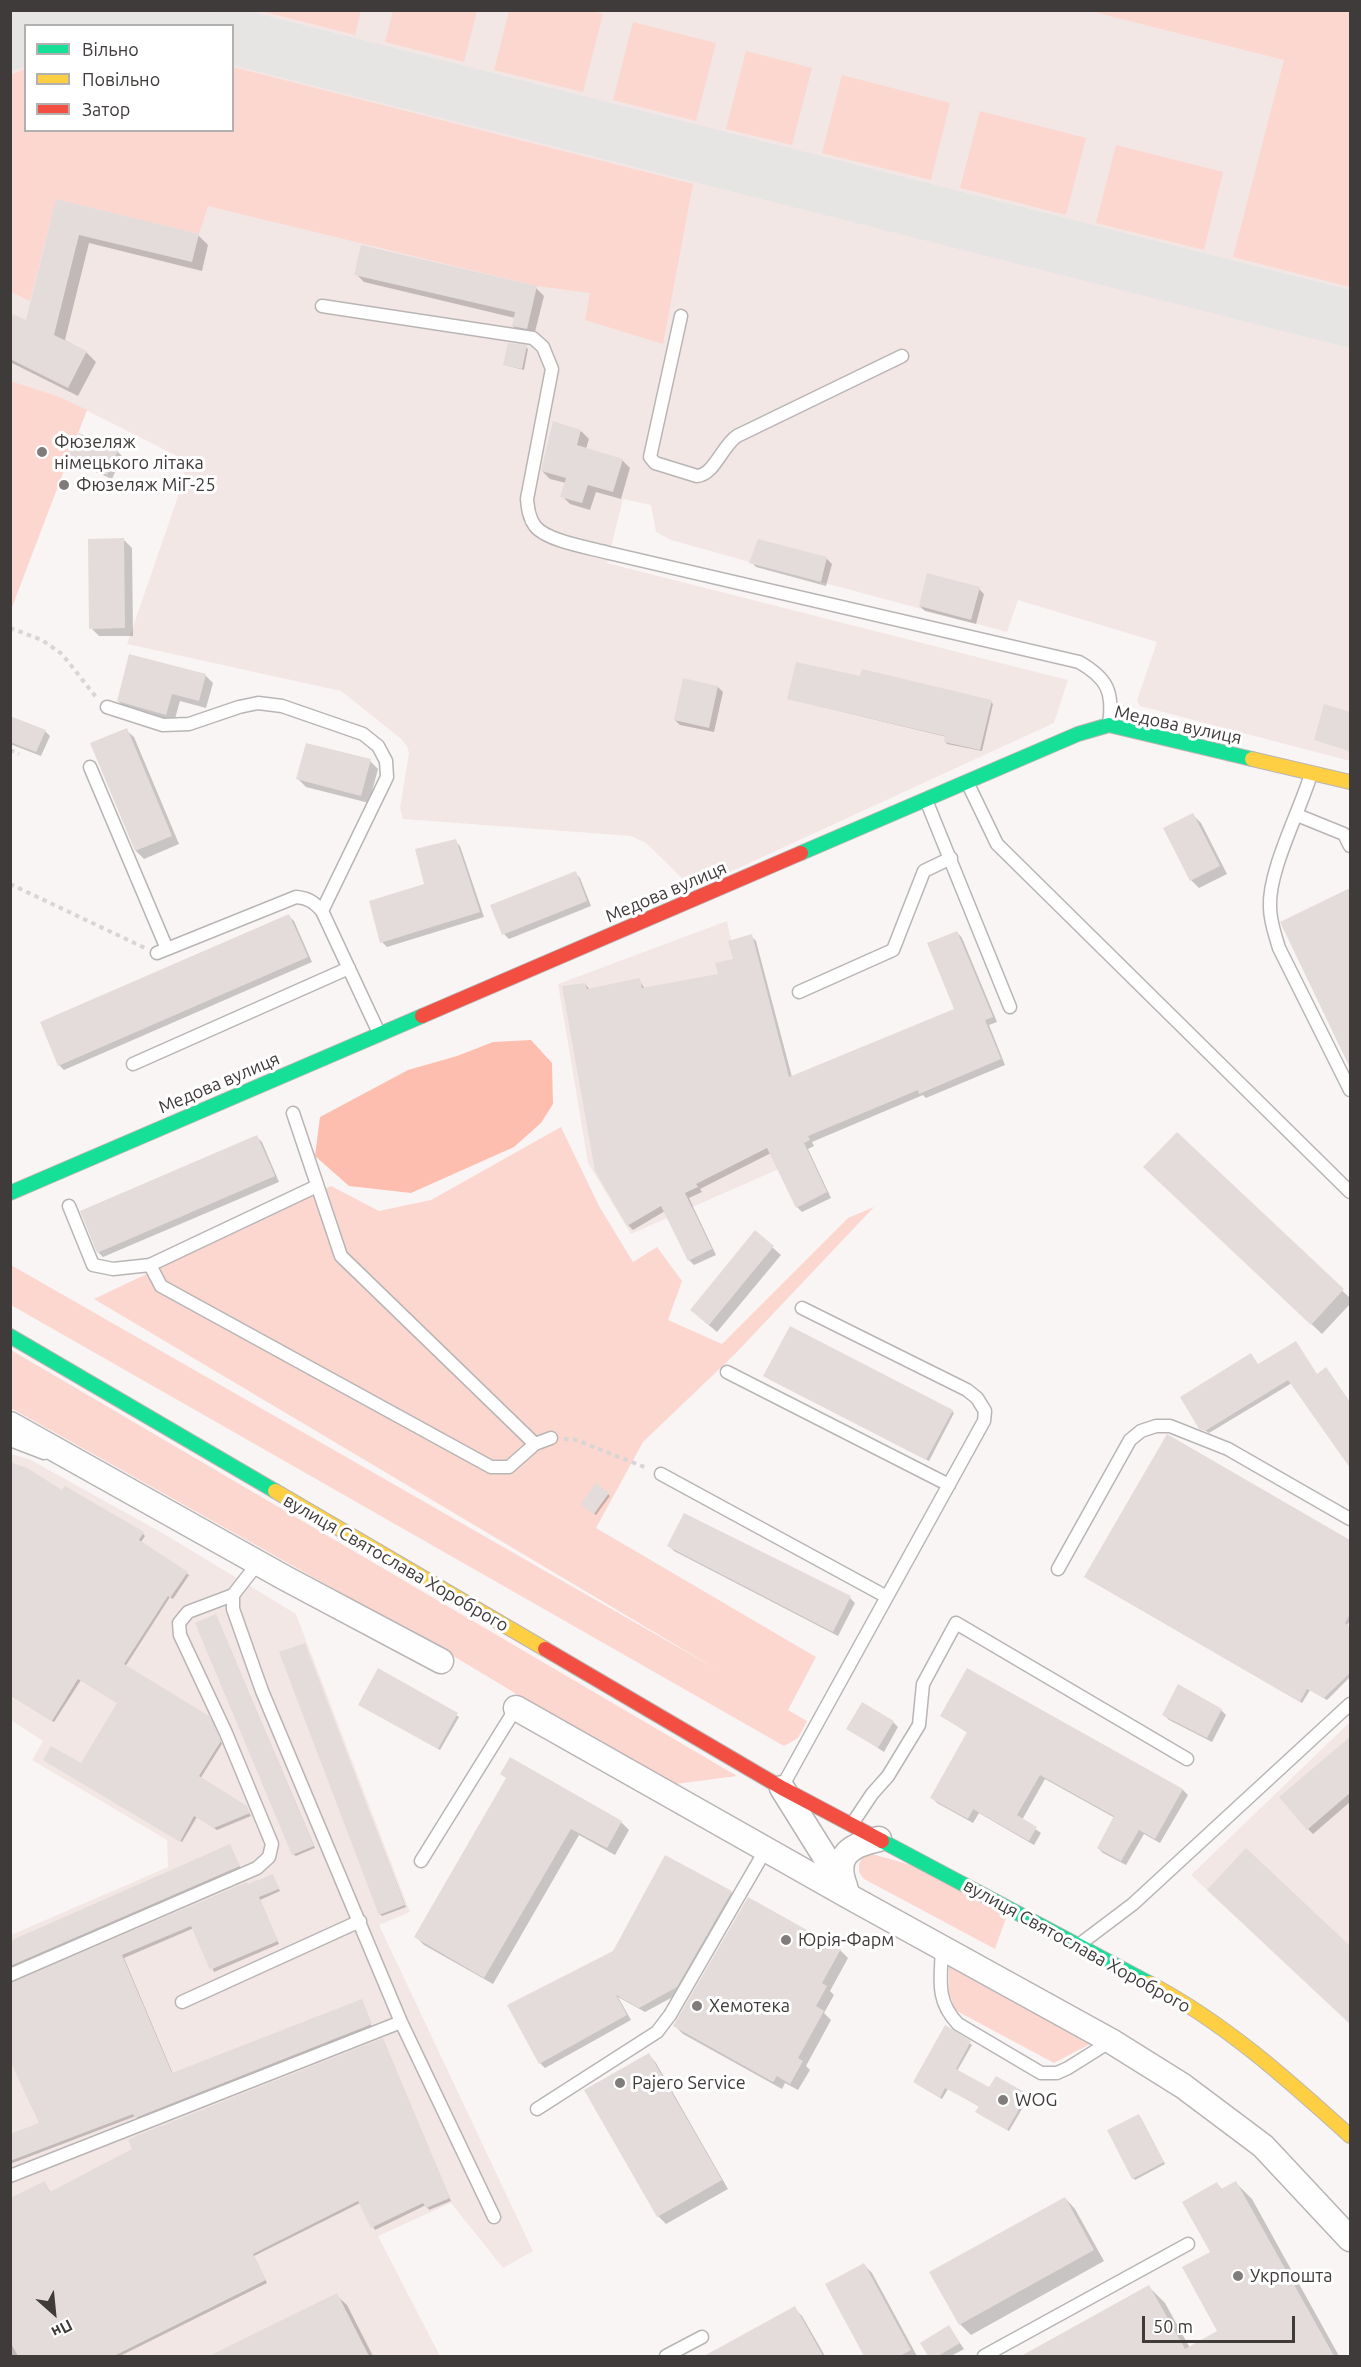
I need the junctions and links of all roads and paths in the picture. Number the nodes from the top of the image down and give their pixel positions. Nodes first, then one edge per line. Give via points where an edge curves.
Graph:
1 (322, 306) dead end
2 (681, 316) dead end
3 (902, 356) dead end
4 (10, 628) edge
5 (107, 707) joint
6 (1109, 725) junction
7 (10, 750) edge
8 (19, 754) dead end
9 (90, 766) dead end
10 (1312, 773) junction
11 (967, 782) junction
12 (1350, 782) edge
13 (926, 800) junction
14 (1297, 815) junction
15 (1350, 846) edge
16 (951, 858) junction
17 (10, 884) edge
18 (322, 911) junction
19 (162, 951) junction
20 (348, 968) junction
21 (799, 992) dead end
22 (1010, 1007) dead end
23 (379, 1034) junction
24 (133, 1064) dead end
25 (1350, 1090) edge
26 (293, 1113) dead end
27 (318, 1186) junction
28 (1350, 1192) edge
29 (10, 1193) edge
30 (69, 1206) dead end
31 (150, 1265) junction
32 (802, 1308) dead end
33 (10, 1336) edge
34 (728, 1372) dead end
35 (10, 1424) edge
36 (551, 1438) joint
37 (10, 1440) edge
38 (535, 1444) junction
39 (86, 1466) junction
40 (661, 1474) joint
41 (949, 1485) junction
42 (1350, 1519) edge
43 (258, 1563) junction
44 (1058, 1569) dead end
45 (233, 1594) junction
46 (887, 1597) junction
47 (441, 1661) dead end
48 (1350, 1704) edge
49 (516, 1708) joint
50 (1187, 1759) dead end
51 (782, 1788) junction
52 (852, 1825) junction
53 (879, 1839) junction
54 (766, 1848) junction
55 (421, 1861) dead end
56 (850, 1897) junction
57 (360, 1921) junction
58 (1079, 1945) junction
59 (942, 1947) junction
60 (10, 1975) edge
61 (182, 2002) dead end
62 (401, 2022) junction
63 (1111, 2041) junction
64 (537, 2109) dead end
65 (1350, 2136) edge
66 (10, 2176) edge
67 (494, 2217) dead end
68 (1350, 2239) edge
69 (1188, 2244) dead end
70 (702, 2337) dead end
71 (666, 2356) edge
72 (984, 2356) edge

1 - 6 lane via 534,338 543,347 552,369 527,499 536,528 549,536 632,559 1079,662 1101,678 1109,690
2 - 3 lane via 650,457 655,463 697,476 710,470 727,443 737,436
4 - 5 path via 42,640 62,654
5 - 18 lane via 163,725 189,724 258,703 282,706 363,734 378,746 386,761 387,777
6 - 10 street, Медова вулиця
6 - 11 street, Медова вулиця via 1078,734
7 - 8 path
9 - 19 lane
10 - 12 street, Медова вулиця
10 - 14 lane
11 - 13 street, Медова вулиця
11 - 28 lane via 997,844
13 - 16 lane
13 - 23 street, Медова вулиця
14 - 15 lane via 1344,834
14 - 25 lane via 1273,878 1269,905 1272,927
16 - 21 lane via 924,871 893,950
16 - 22 lane
17 - 19 path
18 - 19 lane via 306,898 296,897
18 - 20 lane
20 - 23 lane
20 - 24 lane
23 - 29 street, Медова вулиця
26 - 27 lane
27 - 31 lane
27 - 38 lane via 341,1256
30 - 31 lane via 93,1265 113,1269
31 - 38 lane via 161,1286 491,1467 509,1467
32 - 41 lane via 977,1398 986,1411 984,1421
33 - 51 street, вулиця Святослава Хороброго
34 - 41 lane
35 - 39 street
36 - 38 lane
36 - 40 path via 576,1440
37 - 39 lane
39 - 43 street
40 - 46 lane
41 - 46 lane
42 - 44 lane via 1228,1449 1170,1426 1156,1426 1130,1440
43 - 45 lane
43 - 47 street
45 - 57 lane via 233,1609 262,1691
45 - 60 lane via 188,1611 179,1623 180,1635 272,1844 269,1857 257,1868
46 - 51 lane
48 - 58 lane via 1133,1904
49 - 54 street, вулиця Святослава Хороброго
49 - 55 lane
50 - 52 lane via 956,1623 923,1684 920,1725
51 - 52 street, вулиця Святослава Хороброго
51 - 56 street, вулиця Святослава Хороброго
52 - 53 street, вулиця Святослава Хороброго
53 - 56 street via 859,1845 841,1862 842,1879
53 - 58 street, вулиця Святослава Хороброго
54 - 56 street, вулиця Святослава Хороброго
54 - 64 lane via 657,2032
56 - 59 street, вулиця Святослава Хороброго
57 - 61 lane
57 - 62 lane
58 - 65 street, вулиця Святослава Хороброго via 1159,1988 1228,2033
59 - 63 street, вулиця Святослава Хороброго
59 - 63 lane via 941,1997 947,2013 958,2024 1041,2073 1068,2068
62 - 66 lane
62 - 67 lane
63 - 68 street, вулиця Святослава Хороброго via 1183,2086 1263,2146
69 - 72 lane
70 - 71 lane

